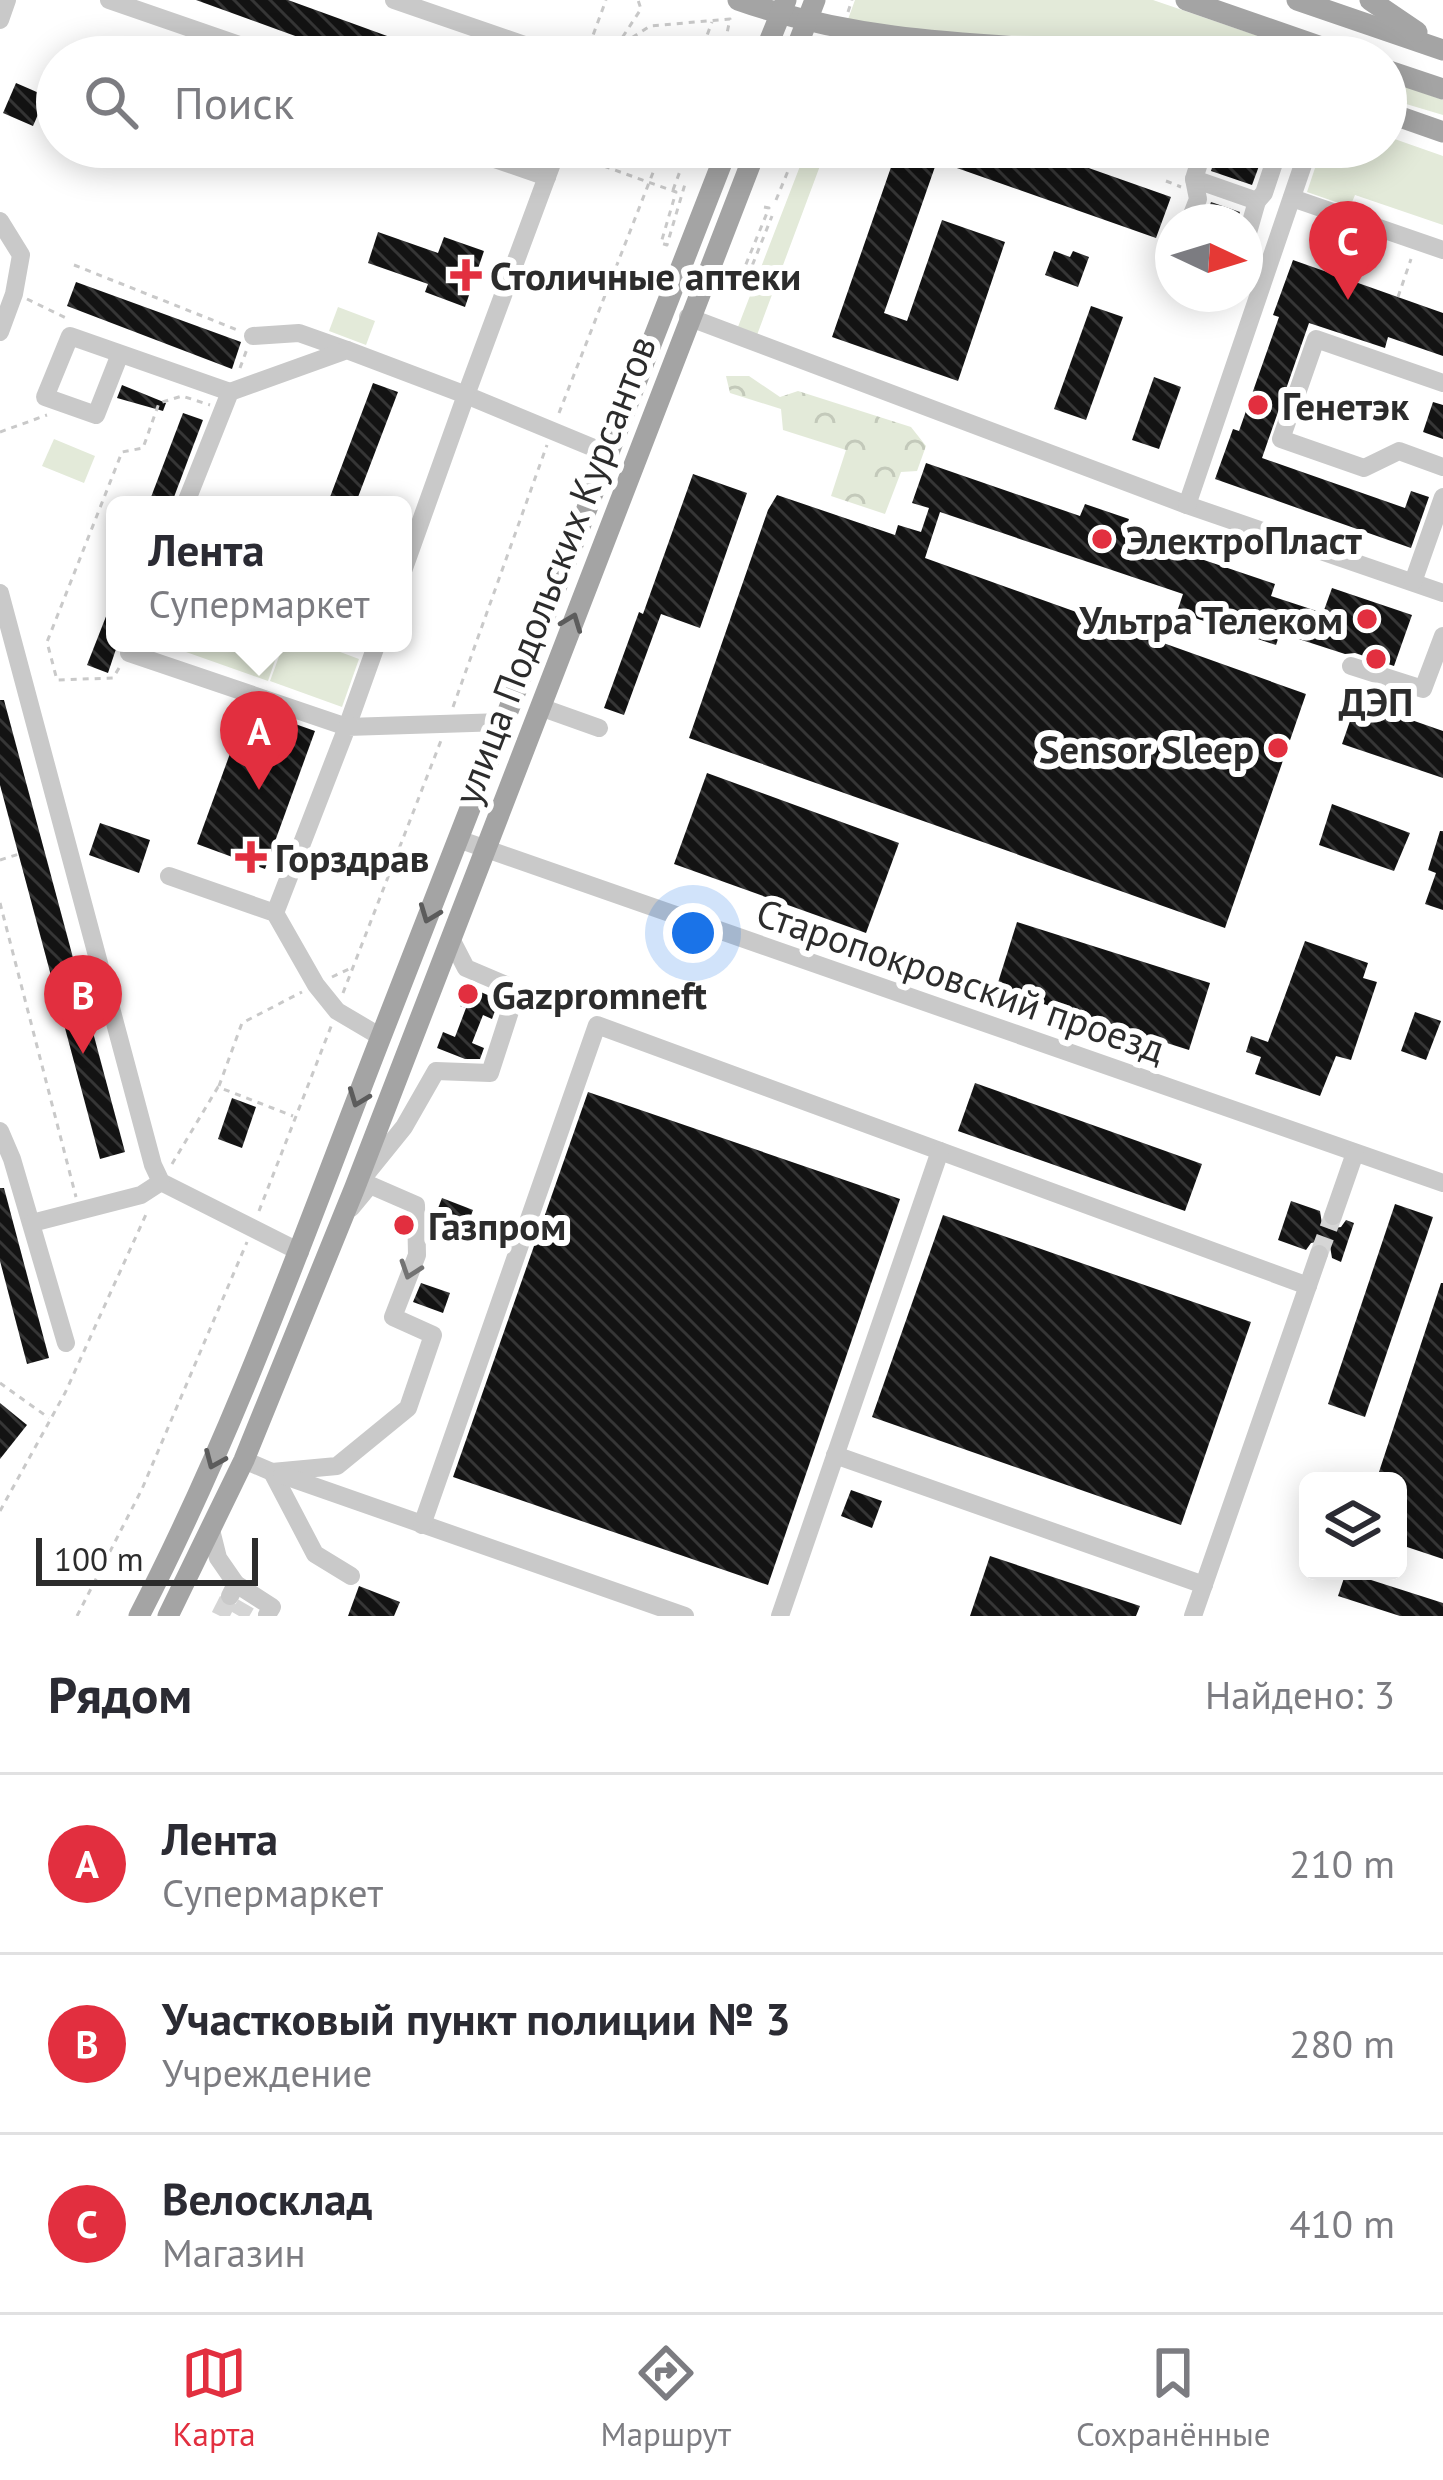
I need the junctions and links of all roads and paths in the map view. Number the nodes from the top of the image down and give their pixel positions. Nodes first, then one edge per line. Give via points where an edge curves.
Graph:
1 (8, 0) edge
2 (109, 0) edge
3 (394, 0) edge
4 (606, 0) edge
5 (638, 0) edge
6 (738, 0) edge
7 (815, 0) edge
8 (1186, 0) edge
9 (1297, 0) edge
10 (1370, 0) edge
11 (783, 8) edge
12 (0, 20) edge
13 (712, 20) junction
14 (807, 22) junction
15 (213, 36) edge
16 (498, 36) edge
17 (593, 36) edge
18 (623, 36) edge
19 (635, 36) edge
20 (706, 36) edge
21 (726, 36) edge
22 (772, 36) edge
23 (801, 36) edge
24 (888, 36) edge
25 (1290, 36) edge
26 (1404, 36) edge
27 (1407, 37) edge
28 (1443, 49) edge
29 (1407, 77) edge
30 (1443, 89) edge
31 (1407, 118) edge
32 (1443, 128) edge
33 (521, 168) edge
34 (550, 168) edge
35 (616, 168) edge
36 (655, 168) edge
37 (681, 168) edge
38 (720, 168) edge
39 (749, 168) edge
40 (788, 168) edge
41 (1193, 168) edge
42 (1272, 168) edge
43 (1302, 168) edge
44 (547, 177) junction
45 (650, 180) junction
46 (1166, 181) dead end
47 (1186, 182) junction
48 (685, 184) dead end
49 (673, 190) junction
50 (1292, 197) junction
51 (776, 200) dead end
52 (1196, 204) edge
53 (1256, 204) joint
54 (764, 207) dead end
55 (1263, 207) edge
56 (772, 216) dead end
57 (1285, 218) junction
58 (0, 221) edge
59 (1418, 241) junction
60 (1443, 250) edge
61 (74, 265) dead end
62 (14, 294) junction
63 (1398, 297) dead end
64 (688, 317) junction
65 (0, 332) edge
66 (70, 336) junction
67 (253, 337) junction
68 (346, 350) junction
69 (646, 352) junction
70 (121, 354) junction
71 (672, 362) junction
72 (1443, 383) edge
73 (466, 395) junction
74 (226, 401) junction
75 (619, 422) junction
76 (20, 425) dead end
77 (552, 431) junction
78 (0, 432) edge
79 (645, 432) junction
80 (606, 453) junction
81 (1443, 467) edge
82 (189, 496) edge
83 (1443, 497) edge
84 (1187, 505) junction
85 (412, 547) edge
86 (1413, 582) junction
87 (1443, 592) edge
88 (0, 593) edge
89 (1443, 636) edge
90 (128, 652) edge
91 (141, 652) edge
92 (374, 652) edge
93 (1351, 666) dead end
94 (540, 707) junction
95 (503, 722) junction
96 (447, 724) junction
97 (346, 727) junction
98 (599, 728) dead end
99 (458, 839) junction
100 (485, 849) junction
101 (19, 854) dead end
102 (0, 860) edge
103 (169, 876) dead end
104 (0, 903) edge
105 (274, 914) junction
106 (451, 939) junction
107 (352, 968) junction
108 (316, 985) junction
109 (337, 1011) junction
110 (381, 1037) junction
111 (218, 1087) junction
112 (295, 1117) junction
113 (0, 1131) edge
114 (940, 1151) junction
115 (1355, 1153) junction
116 (161, 1182) junction
117 (1443, 1184) edge
118 (356, 1187) junction
119 (78, 1210) junction
120 (1333, 1216) tunnel mouth
121 (343, 1218) junction
122 (32, 1223) junction
123 (252, 1230) junction
124 (300, 1252) junction
125 (1319, 1254) tunnel mouth
126 (1308, 1286) junction
127 (66, 1343) dead end
128 (0, 1384) edge
129 (51, 1419) junction
130 (836, 1455) junction
131 (244, 1460) junction
132 (272, 1472) junction
133 (0, 1511) edge
134 (422, 1525) junction
135 (211, 1530) junction
136 (351, 1576) dead end
137 (1204, 1585) junction
138 (250, 1600) edge
139 (76, 1616) edge
140 (139, 1616) edge
141 (168, 1616) edge
142 (685, 1616) edge
143 (780, 1616) edge
144 (1193, 1616) edge

1 - 12 street
2 - 15 street
3 - 16 street
4 - 17 path
5 - 18 path via 641,9
6 - 11 main road
7 - 14 main road
8 - 25 main road
9 - 26 main road
10 - 28 main road
11 - 14 main road
11 - 22 main road
13 - 19 path via 650,26
13 - 20 path
13 - 21 path via 730,19
14 - 23 main road
14 - 24 main road
27 - 28 main road
29 - 30 main road
31 - 32 main road
33 - 44 street
34 - 44 street
35 - 45 path
36 - 45 path
37 - 49 path
38 - 69 main road, улица Подольских Курсантов
39 - 64 main road, улица Подольских Курсантов
40 - 51 path
41 - 47 street
42 - 53 street
43 - 50 street
44 - 73 street
45 - 49 path
45 - 77 path
46 - 47 path
47 - 52 street
47 - 53 street
48 - 49 path via 667,245 661,243
50 - 57 street
50 - 59 street
54 - 56 path via 750,272
55 - 57 street
57 - 84 street
58 - 62 street via 21,255
59 - 60 street
59 - 63 path
61 - 67 path
62 - 65 street
62 - 66 path via 65,314
64 - 71 main road, улица Подольских Курсантов
64 - 84 street
66 - 70 street
66 - 70 street via 45,397 96,415
67 - 68 street via 299,333
67 - 74 path
68 - 73 street
68 - 74 street
69 - 71 street via 655,370
69 - 75 main road, улица Подольских Курсантов
70 - 74 street
71 - 79 main road, улица Подольских Курсантов
72 - 81 street via 1316,339 1281,439 1364,468 1399,452
73 - 77 street
73 - 85 street
74 - 82 street
74 - 90 path via 182,396 159,403 143,448 122,452 47,642 57,680 113,678
75 - 79 street via 637,413
75 - 80 main road, улица Подольских Курсантов
76 - 78 path
77 - 80 street
77 - 96 path
94 -> 79 main road, улица Подольских Курсантов
80 - 95 main road, улица Подольских Курсантов
83 - 86 street
84 - 86 street
86 - 87 street
88 - 116 street
89 - 93 street via 1423,689
91 - 97 street
92 - 97 street
94 - 98 street
94 - 100 main road, улица Подольских Курсантов
95 - 96 street
95 - 99 main road, улица Подольских Курсантов
96 - 97 street
96 - 107 path
97 - 105 street
99 - 100 street, Старопокровский проезд
99 -> 110 main road, улица Подольских Курсантов
100 - 106 main road, улица Подольских Курсантов
100 - 115 street, Старопокровский проезд
101 - 102 path
103 - 105 street
104 - 119 path
105 - 108 street
106 - 118 main road, улица Подольских Курсантов
106 - 118 street via 466,968 506,985 514,999 490,1073 436,1071
107 - 108 path
107 - 109 path
108 - 109 street
108 - 111 path via 242,1023
109 - 110 street
109 - 112 path
110 -> 124 main road, улица Подольских Курсантов
111 - 112 path
111 - 116 path
112 - 123 path
113 - 122 street
114 - 126 street
114 - 130 street
114 - 134 street via 597,1025
115 - 117 street, Старопокровский проезд
115 - 120 street
116 - 119 street
116 - 123 street
116 - 129 path
118 - 121 main road, улица Подольских Курсантов
119 - 122 street
121 - 131 main road, улица Подольских Курсантов
121 -> 132 street via 370,1186 416,1204 417,1255 393,1317 434,1335 408,1408 337,1466
122 - 127 street
123 - 124 street
123 - 139 path via 142,1489
124 -> 140 main road, улица Подольских Курсантов via 187,1524
125 - 126 street
126 - 137 street
128 - 129 path
129 - 133 path
130 - 137 street
130 - 143 street
131 - 132 street
131 - 135 main road, улица Подольских Курсантов
132 - 134 street
132 - 136 street via 315,1554
134 - 142 street
135 - 138 street via 218,1558
135 - 141 main road, улица Подольских Курсантов
137 - 144 street

